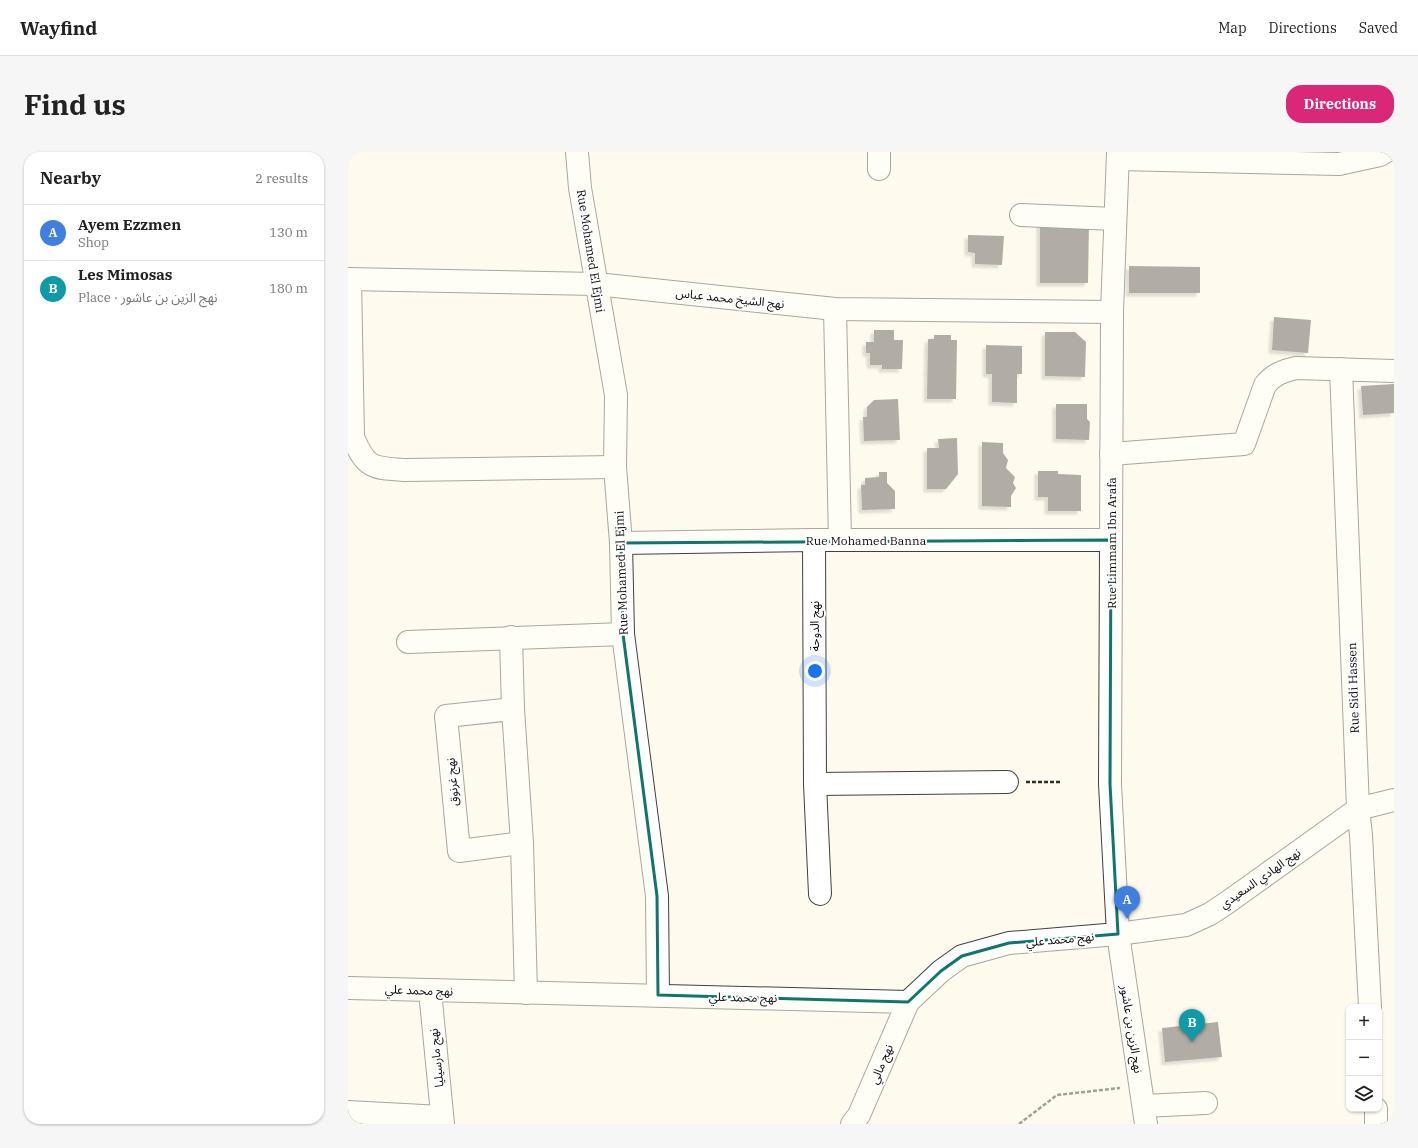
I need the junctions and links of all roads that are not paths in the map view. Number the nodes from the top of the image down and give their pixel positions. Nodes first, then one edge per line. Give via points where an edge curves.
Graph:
1 (577, 152) edge
2 (1385, 152) edge
3 (1118, 155) edge
4 (1312, 158) edge
5 (1021, 215) dead end
6 (1115, 219) junction
7 (349, 279) edge
8 (596, 284) junction
9 (835, 309) junction
10 (1112, 312) junction
11 (1341, 369) junction
12 (1394, 371) edge
13 (1111, 454) junction
14 (615, 467) junction
15 (814, 540) junction
16 (840, 540) junction
17 (1111, 540) junction
18 (621, 543) junction
19 (623, 634) junction
20 (511, 637) junction
21 (408, 642) dead end
22 (513, 709) junction
23 (1007, 782) road end
24 (815, 784) junction
25 (1394, 800) edge
26 (1358, 809) junction
27 (522, 843) junction
28 (820, 894) dead end
29 (1118, 934) junction
30 (348, 988) edge
31 (430, 991) junction
32 (526, 993) junction
33 (658, 995) junction
34 (908, 1002) junction
35 (1370, 1004) edge
36 (1206, 1103) dead end
37 (1144, 1105) edge
38 (348, 1112) edge
39 (1376, 1112) edge
40 (443, 1121) edge
41 (852, 1124) edge
42 (1376, 1124) edge

1 - 8 street, Rue Mohamed El Ejmi via 580,188
2 - 4 street via 1339,164
3 - 4 street
3 - 6 street, Rue Limmam Ibn Arafa
5 - 6 street
6 - 10 street, Rue Limmam Ibn Arafa
7 - 8 street, نهج الشيخ محمد عباس
7 - 14 street via 353,437 360,456 375,468 405,470
8 - 9 street, نهج الشيخ محمد عباس
8 - 14 street, Rue Mohamed El Ejmi via 616,395
9 - 10 street, نهج الشيخ محمد عباس
9 - 16 street
10 - 13 street, Rue Limmam Ibn Arafa
11 - 12 street
11 - 13 street via 1296,368 1271,377 1265,385 1244,444
11 - 26 street, Rue Sidi Hassen
13 - 17 street, Rue Limmam Ibn Arafa
14 - 18 street, Rue Mohamed El Ejmi
15 - 16 street, Rue Mohamed Banna
15 - 18 street, Rue Mohamed Banna
15 - 24 street, نهج الدوحة
16 - 17 street, Rue Mohamed Banna
17 - 29 street, Rue Limmam Ibn Arafa via 1110,784
18 - 19 street, Rue Mohamed El Ejmi
19 - 20 street
19 - 33 street, Rue Mohamed El Ejmi via 657,896
20 - 21 street
20 - 22 street
22 - 27 street
22 - 27 street, نهج غرنوق via 446,716 459,851
23 - 24 street
24 - 28 street, نهج الدوحة
25 - 26 street, نهج الهادي السعيدي
26 - 29 street, نهج الهادي السعيدي via 1210,914 1186,925
26 - 35 street, Rue Sidi Hassen
27 - 32 street
29 - 34 street, نهج محمد علي via 1009,944 962,956 941,971
29 - 37 street, نهج الزين بن عاشور
30 - 31 street, نهج محمد علي
31 - 32 street, نهج محمد علي
31 - 40 street, نهج مارسيليا
32 - 33 street, نهج محمد علي
33 - 34 street, نهج محمد علي
34 - 41 street, نهج مالي via 859,1115
36 - 37 street
38 - 40 street
39 - 42 street

